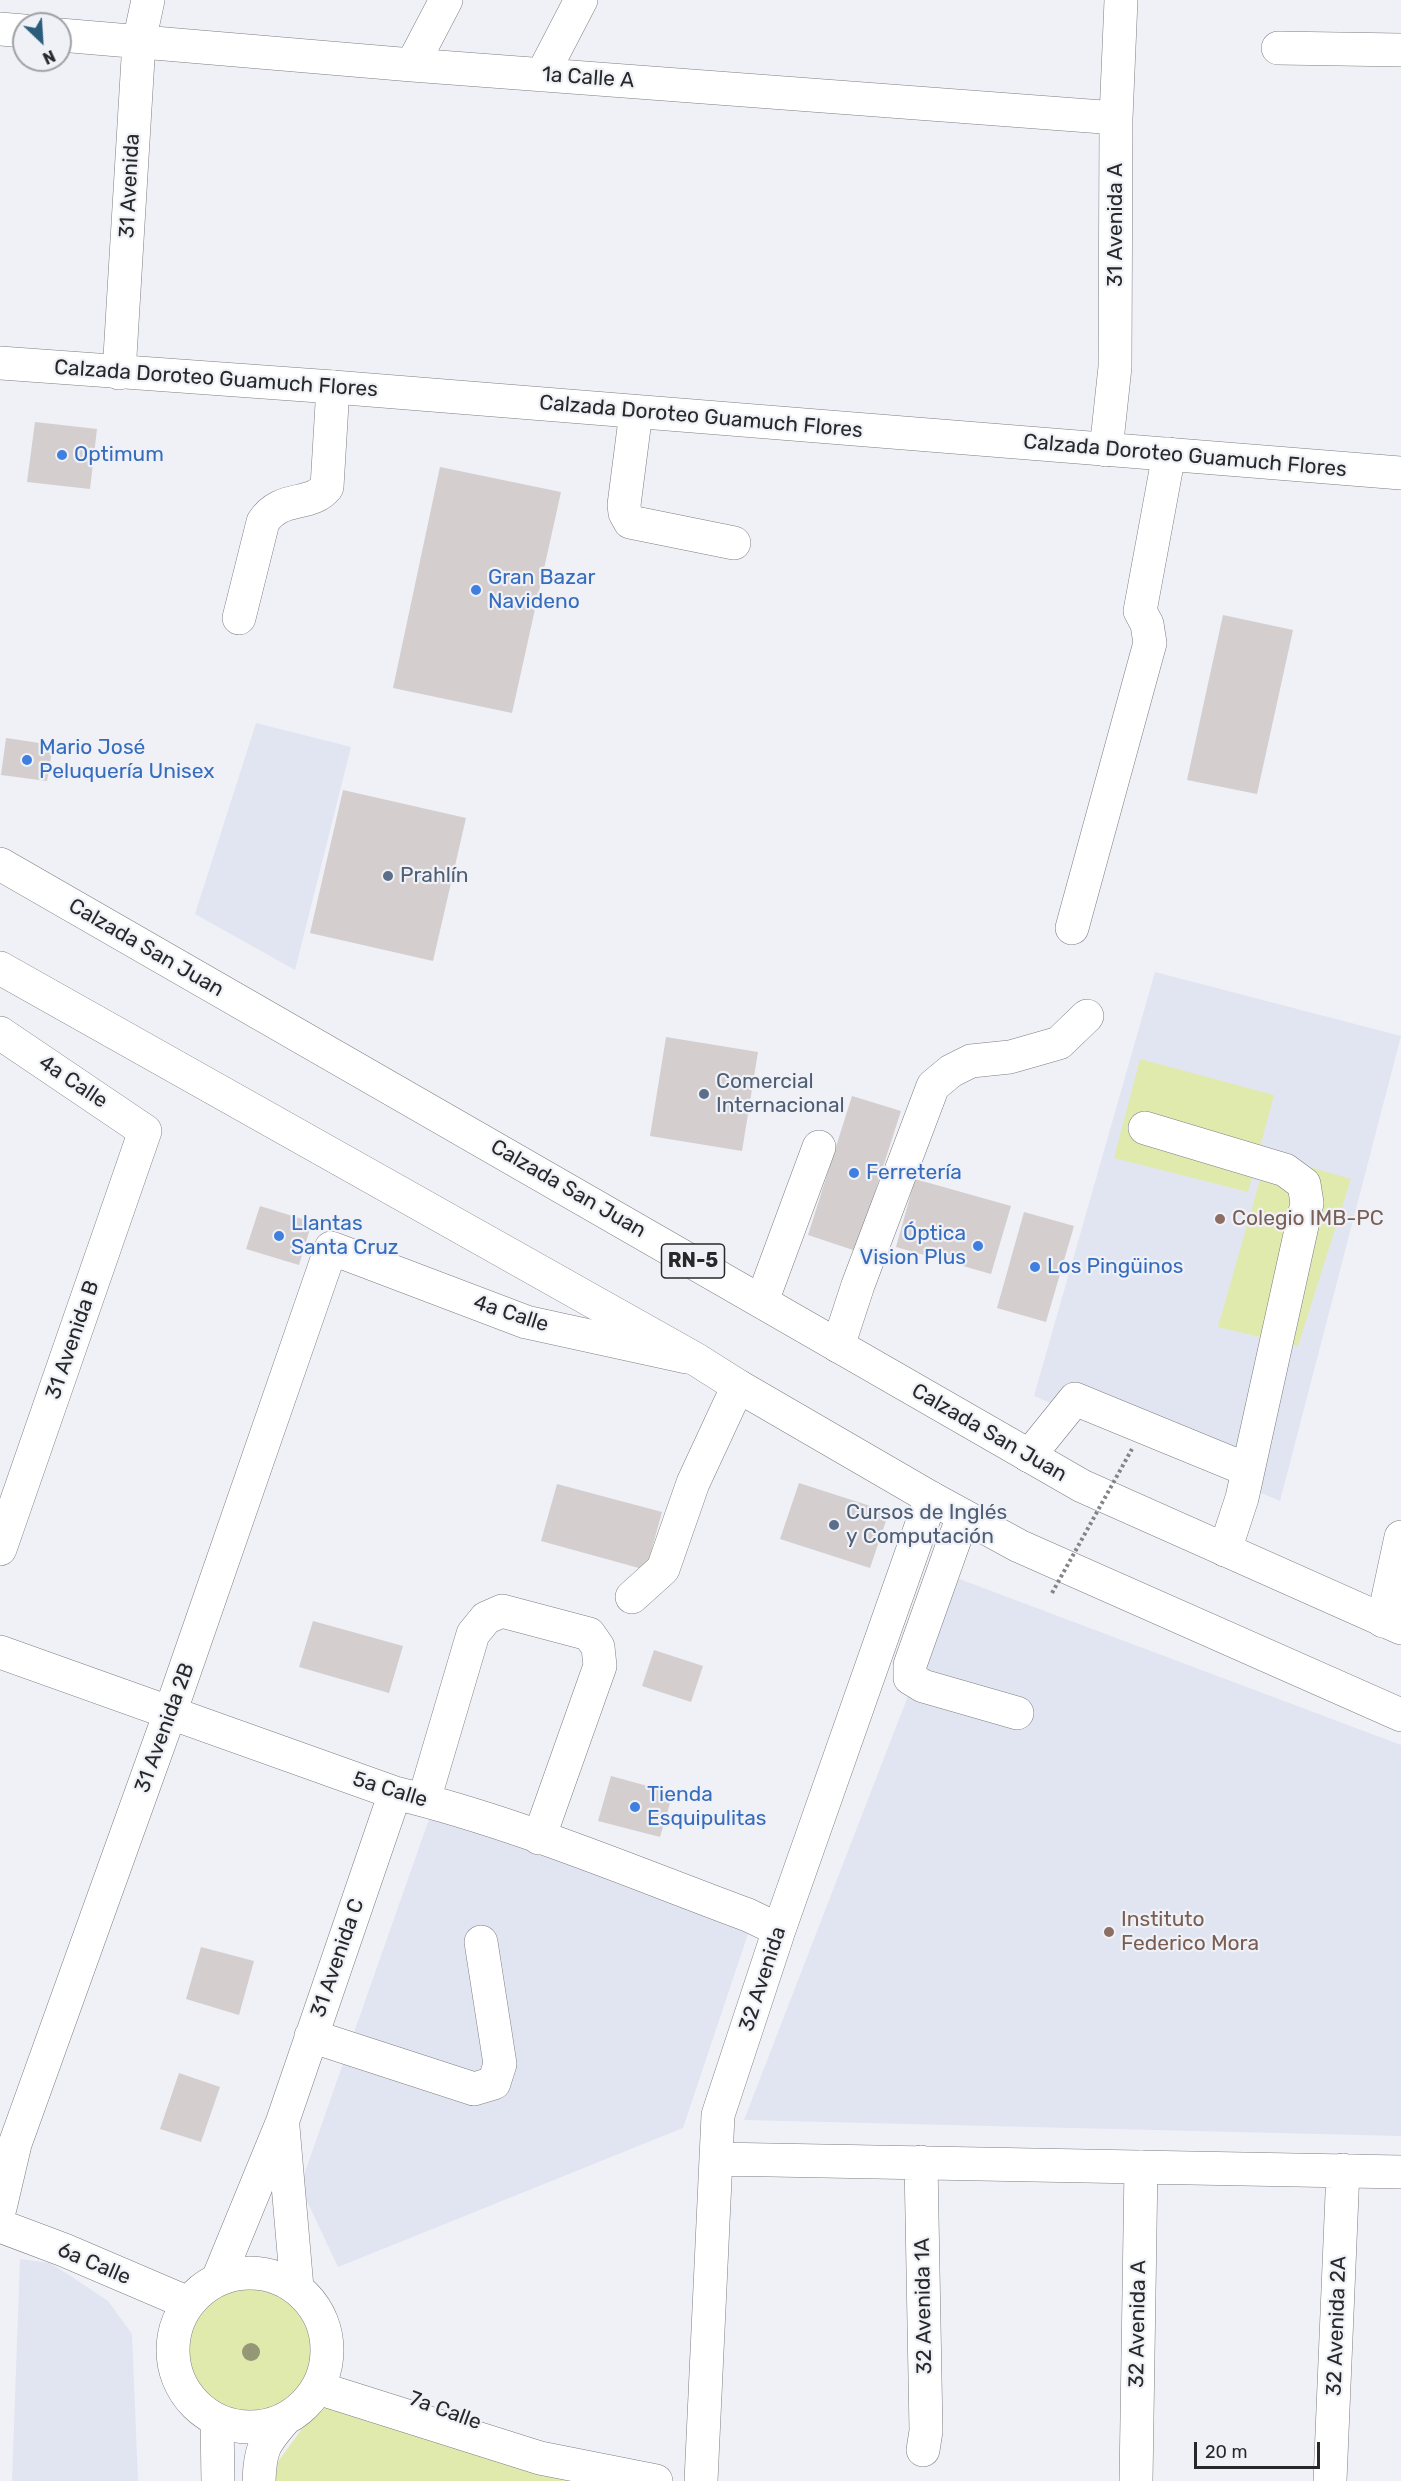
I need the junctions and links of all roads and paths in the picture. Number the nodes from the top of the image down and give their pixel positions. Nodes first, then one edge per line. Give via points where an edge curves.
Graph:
1 (148, 0) edge
2 (446, 0) edge
3 (581, 0) edge
4 (1121, 0) edge
5 (72, 36) edge
6 (139, 42) junction
7 (1278, 48) dead end
8 (1401, 50) edge
9 (412, 65) junction
10 (542, 75) junction
11 (1116, 118) junction
12 (0, 363) edge
13 (119, 373) junction
14 (333, 387) junction
15 (636, 412) junction
16 (1106, 450) junction
17 (1169, 454) junction
18 (1401, 473) edge
19 (734, 543) dead end
20 (239, 618) dead end
21 (0, 864) edge
22 (1072, 928) dead end
23 (0, 968) edge
24 (1087, 1016) dead end
25 (0, 1033) edge
26 (1145, 1128) dead end
27 (145, 1131) joint
28 (819, 1147) dead end
29 (331, 1248) joint
30 (762, 1300) junction
31 (838, 1346) junction
32 (697, 1360) junction
33 (738, 1386) junction
34 (1131, 1449) dead end
35 (1029, 1456) junction
36 (1248, 1470) junction
37 (931, 1498) junction
38 (963, 1516) junction
39 (1401, 1537) edge
40 (0, 1549) edge
41 (1225, 1550) junction
42 (1052, 1593) dead end
43 (632, 1597) dead end
44 (1392, 1624) edge
45 (0, 1652) edge
46 (170, 1713) junction
47 (1017, 1713) dead end
48 (1401, 1715) edge
49 (409, 1797) junction
50 (539, 1838) junction
51 (779, 1930) junction
52 (481, 1942) dead end
53 (312, 2036) junction
54 (282, 2122) junction
55 (718, 2159) junction
56 (921, 2162) junction
57 (1141, 2167) junction
58 (1343, 2170) junction
59 (1401, 2172) edge
60 (0, 2208) edge
61 (0, 2226) edge
62 (218, 2279) junction
63 (297, 2288) junction
64 (188, 2303) junction
65 (322, 2378) junction
66 (285, 2419) junction
67 (217, 2421) junction
68 (923, 2450) dead end
69 (218, 2481) edge
70 (259, 2481) edge
71 (656, 2481) edge
72 (701, 2481) edge
73 (1136, 2481) edge
74 (1330, 2481) edge

1 - 6 street, 31 Avenida
2 - 9 street
3 - 10 street
4 - 11 street, 31 Avenida A
5 - 6 street, 1a Calle A
6 - 9 street, 1a Calle A
6 - 13 street, 31 Avenida
7 - 8 street
9 - 10 street, 1a Calle A
10 - 11 street, 1a Calle A
11 - 16 street, 31 Avenida A via 1115,367
12 - 13 street, Calzada Doroteo Guamuch Flores
13 - 14 street, Calzada Doroteo Guamuch Flores
14 - 15 street, Calzada Doroteo Guamuch Flores
14 - 20 street via 327,487 314,496 276,507 263,522
15 - 16 street, Calzada Doroteo Guamuch Flores
15 - 19 street via 624,505 630,522
16 - 17 street, Calzada Doroteo Guamuch Flores
17 - 18 street, Calzada Doroteo Guamuch Flores
17 - 22 street via 1140,611 1150,644
21 - 30 street, Calzada San Juan / RN-5
23 - 32 street
24 - 31 street via 1059,1043 1010,1057 971,1061 933,1086
25 - 27 street, 4a Calle
26 - 36 street via 1285,1170 1304,1184 1307,1203
27 - 40 street, 31 Avenida B
28 - 30 street
29 - 32 street, 4a Calle via 526,1322
29 - 46 street, 31 Avenida 2B
30 - 31 street, Calzada San Juan / RN-5
31 - 35 street, Calzada San Juan / RN-5
32 - 33 street
33 - 37 street
33 - 43 street via 693,1483 663,1569
34 - 42 path, bridge
35 - 36 street via 1075,1399
35 - 41 street, Calzada San Juan / RN-5 via 1082,1486
36 - 41 street
37 - 38 street
37 - 51 street, 32 Avenida
38 - 47 street via 910,1665 910,1678 923,1686
38 - 48 street via 1019,1546
39 - 44 street
41 - 44 street, Calzada San Juan / RN-5
45 - 46 street, 5a Calle
46 - 49 street, 5a Calle
46 - 60 street, 31 Avenida 2B via 15,2144
49 - 50 street, 5a Calle
49 - 50 street, 31 Avenida C via 473,1634 486,1618 502,1611 589,1634 598,1647 600,1666
49 - 53 street, 31 Avenida C
50 - 51 street, 5a Calle
51 - 55 street, 32 Avenida via 718,2115
52 - 53 street via 500,2064 494,2083 474,2089
53 - 54 street, 31 Avenida C
54 - 62 street, 31 Avenida C
54 - 63 street, 31 Avenida C
55 - 56 street
55 - 72 street, 32 Avenida
56 - 57 street
56 - 68 street, 32 Avenida 1A via 927,2431
57 - 58 street
57 - 73 street, 32 Avenida A
58 - 59 street
58 - 74 street, 32 Avenida 2A
61 - 64 street, 6a Calle
62 - 63 street via 237,2273 258,2273
62 - 64 street
63 - 65 street via 313,2303 323,2323 328,2345
64 - 67 street via 177,2324 172,2347 175,2370 183,2391 198,2409
65 - 66 street via 303,2407
65 - 71 street, 7a Calle via 540,2458
66 - 67 street via 262,2427 239,2427
66 - 70 street via 266,2441
67 - 69 street

